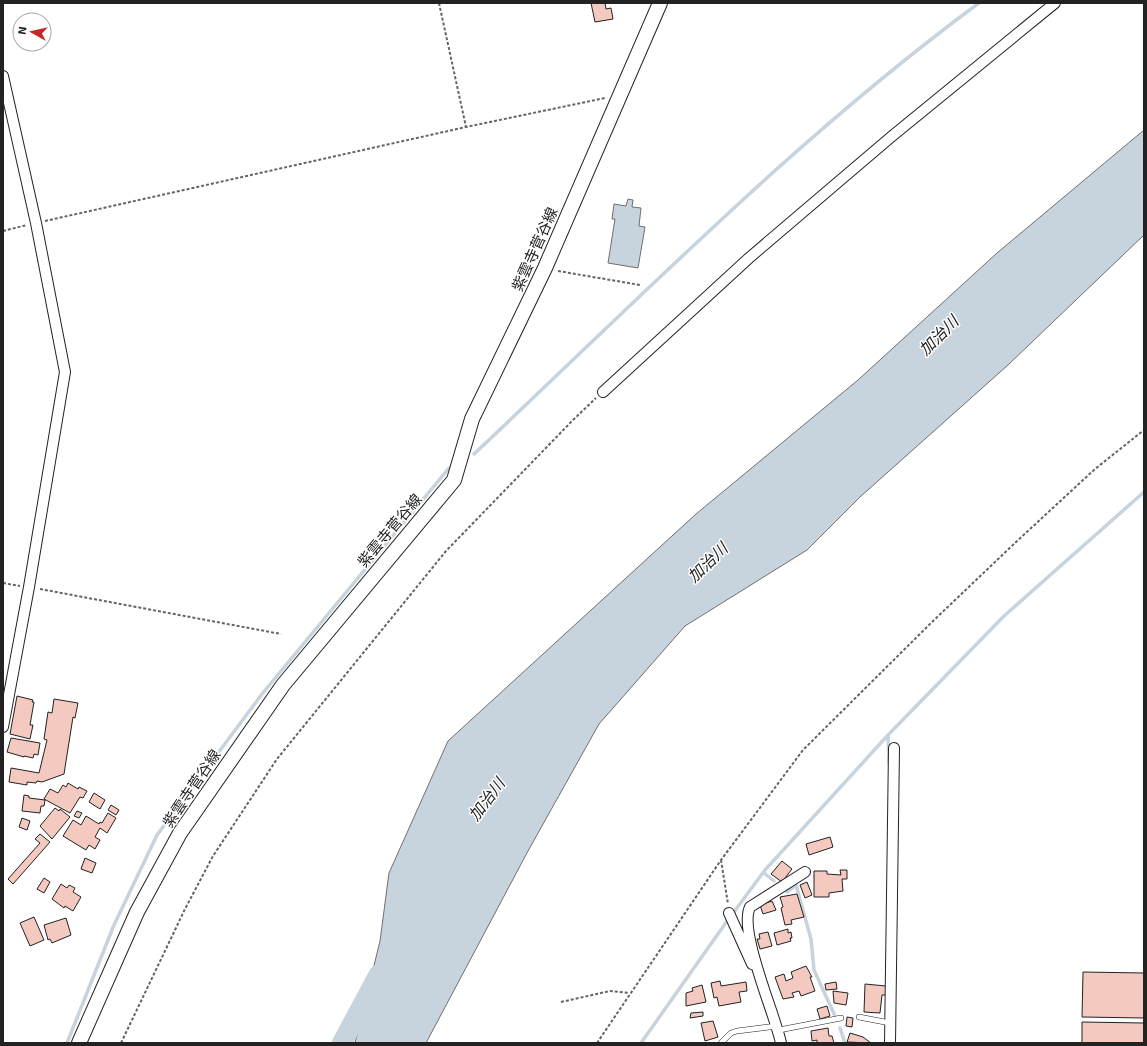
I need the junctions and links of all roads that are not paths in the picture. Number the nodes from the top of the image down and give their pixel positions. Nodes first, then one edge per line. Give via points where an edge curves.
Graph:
1 (660, 3) edge
2 (1056, 3) edge
3 (3, 76) edge
4 (603, 392) road end
5 (3, 727) edge
6 (894, 748) dead end
7 (805, 872) dead end
8 (731, 918) road end
9 (758, 972) junction
10 (859, 1017) dead end
11 (841, 1018) dead end
12 (890, 1023) junction
13 (778, 1028) junction
14 (79, 1043) edge
15 (721, 1043) edge
16 (781, 1043) edge
17 (890, 1043) edge

1 - 14 main road, 紫雲寺菅谷線 via 545,268 472,419 454,480 284,685 180,833 137,912
2 - 4 street via 891,137 755,253
3 - 5 street via 36,223 65,372
6 - 12 street
7 - 9 street via 750,907 746,914
8 - 9 street
9 - 13 street
10 - 12 lane
11 - 13 lane
12 - 17 street
13 - 15 lane via 737,1031
13 - 16 street

